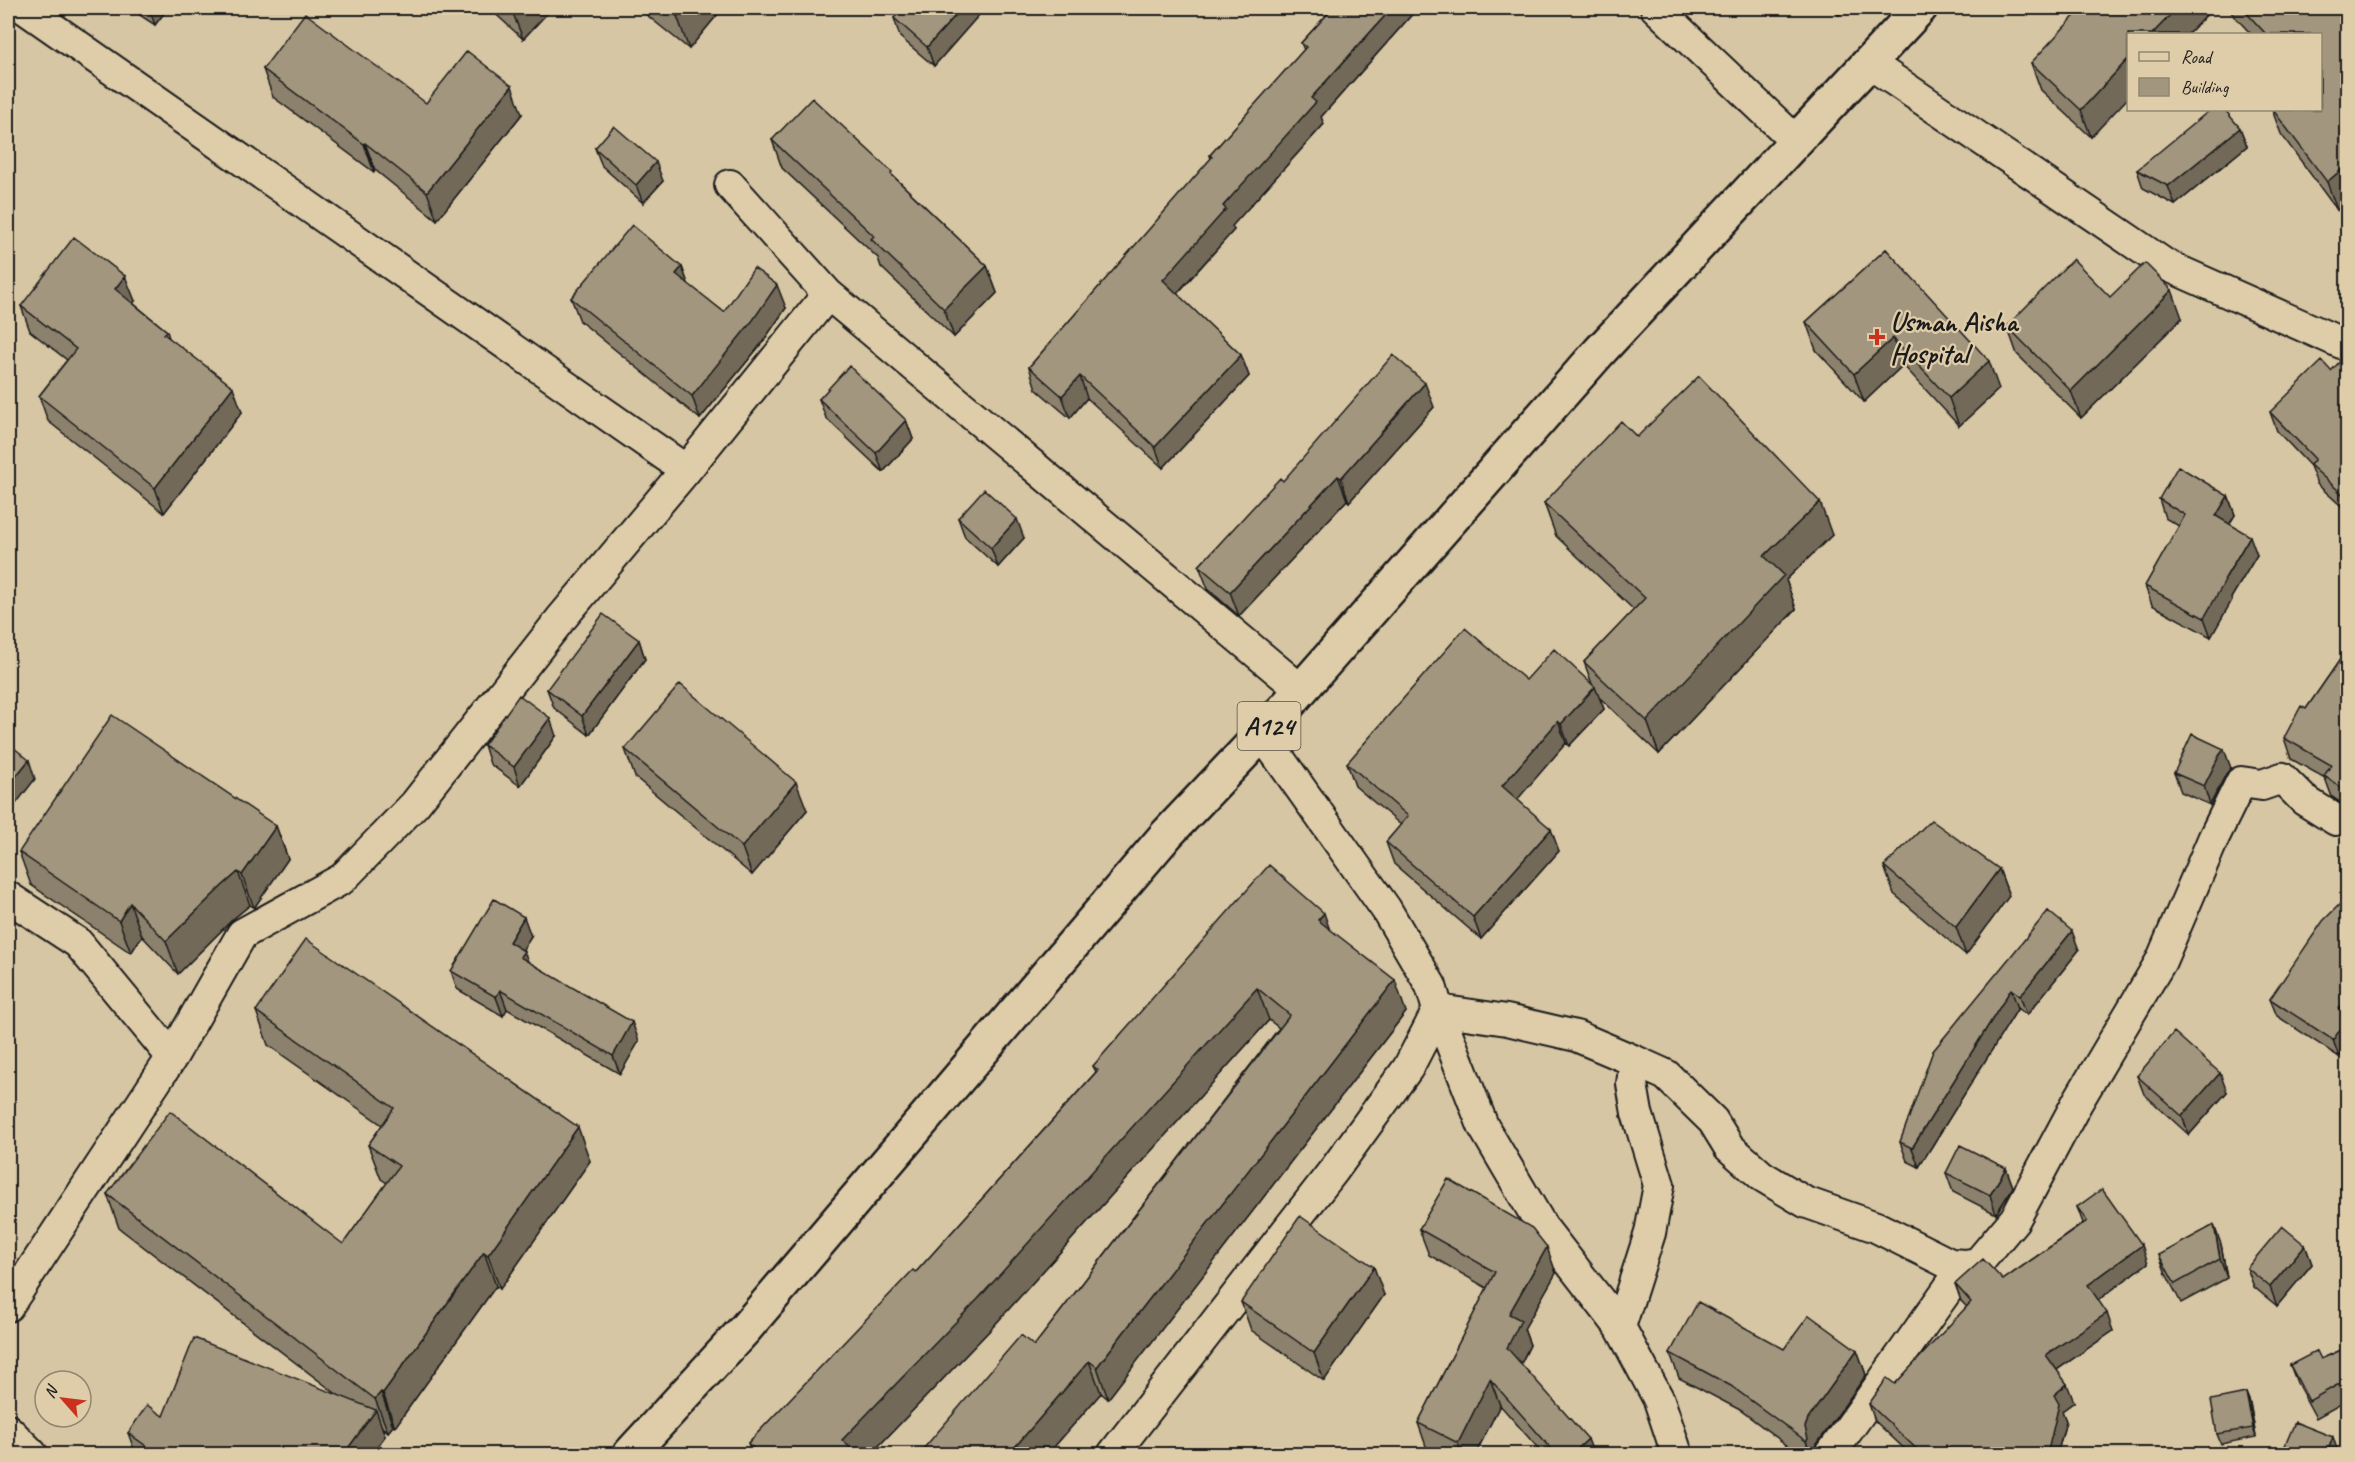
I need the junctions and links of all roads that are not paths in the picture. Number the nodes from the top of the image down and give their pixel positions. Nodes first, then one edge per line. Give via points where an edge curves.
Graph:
1 (24, 8) edge
2 (1656, 8) edge
3 (1920, 8) edge
4 (1869, 63) junction
5 (1796, 141) junction
6 (730, 185) dead end
7 (828, 294) junction
8 (2348, 346) edge
9 (686, 470) junction
10 (1301, 690) junction
11 (1262, 734) junction
12 (2336, 819) dead end
13 (8, 897) edge
14 (1438, 1010) junction
15 (172, 1057) junction
16 (1635, 1061) junction
17 (1965, 1265) junction
18 (8, 1306) edge
19 (1620, 1327) junction
20 (8, 1430) edge
21 (32, 1455) edge
22 (630, 1455) edge
23 (1113, 1455) edge
24 (1677, 1455) edge
25 (1831, 1455) edge

1 - 9 street
2 - 5 street
3 - 4 highway, A124
4 - 5 highway, A124
4 - 8 street via 2166,265
5 - 10 highway, A124 via 1599,352
6 - 7 street
7 - 9 street
7 - 10 street
9 - 15 street via 415,804 342,879 242,934
10 - 11 highway, A124
11 - 14 street via 1386,909 1431,986
11 - 22 highway, A124 via 1167,834 745,1329
12 - 17 street via 2304,800 2282,778 2262,785 2241,782 2161,961 2014,1219 1978,1263
13 - 15 street via 78,943
14 - 16 street via 1576,1036
14 - 19 street via 1483,1126 1543,1228
14 - 23 street via 1408,1068 1334,1170
15 - 18 street
16 - 17 street via 1666,1075 1713,1121 1729,1147 1762,1176 1805,1202 1876,1227 1950,1264
16 - 19 street via 1632,1084 1636,1113 1659,1185 1650,1233
17 - 25 street
19 - 24 street via 1659,1400
20 - 21 street

